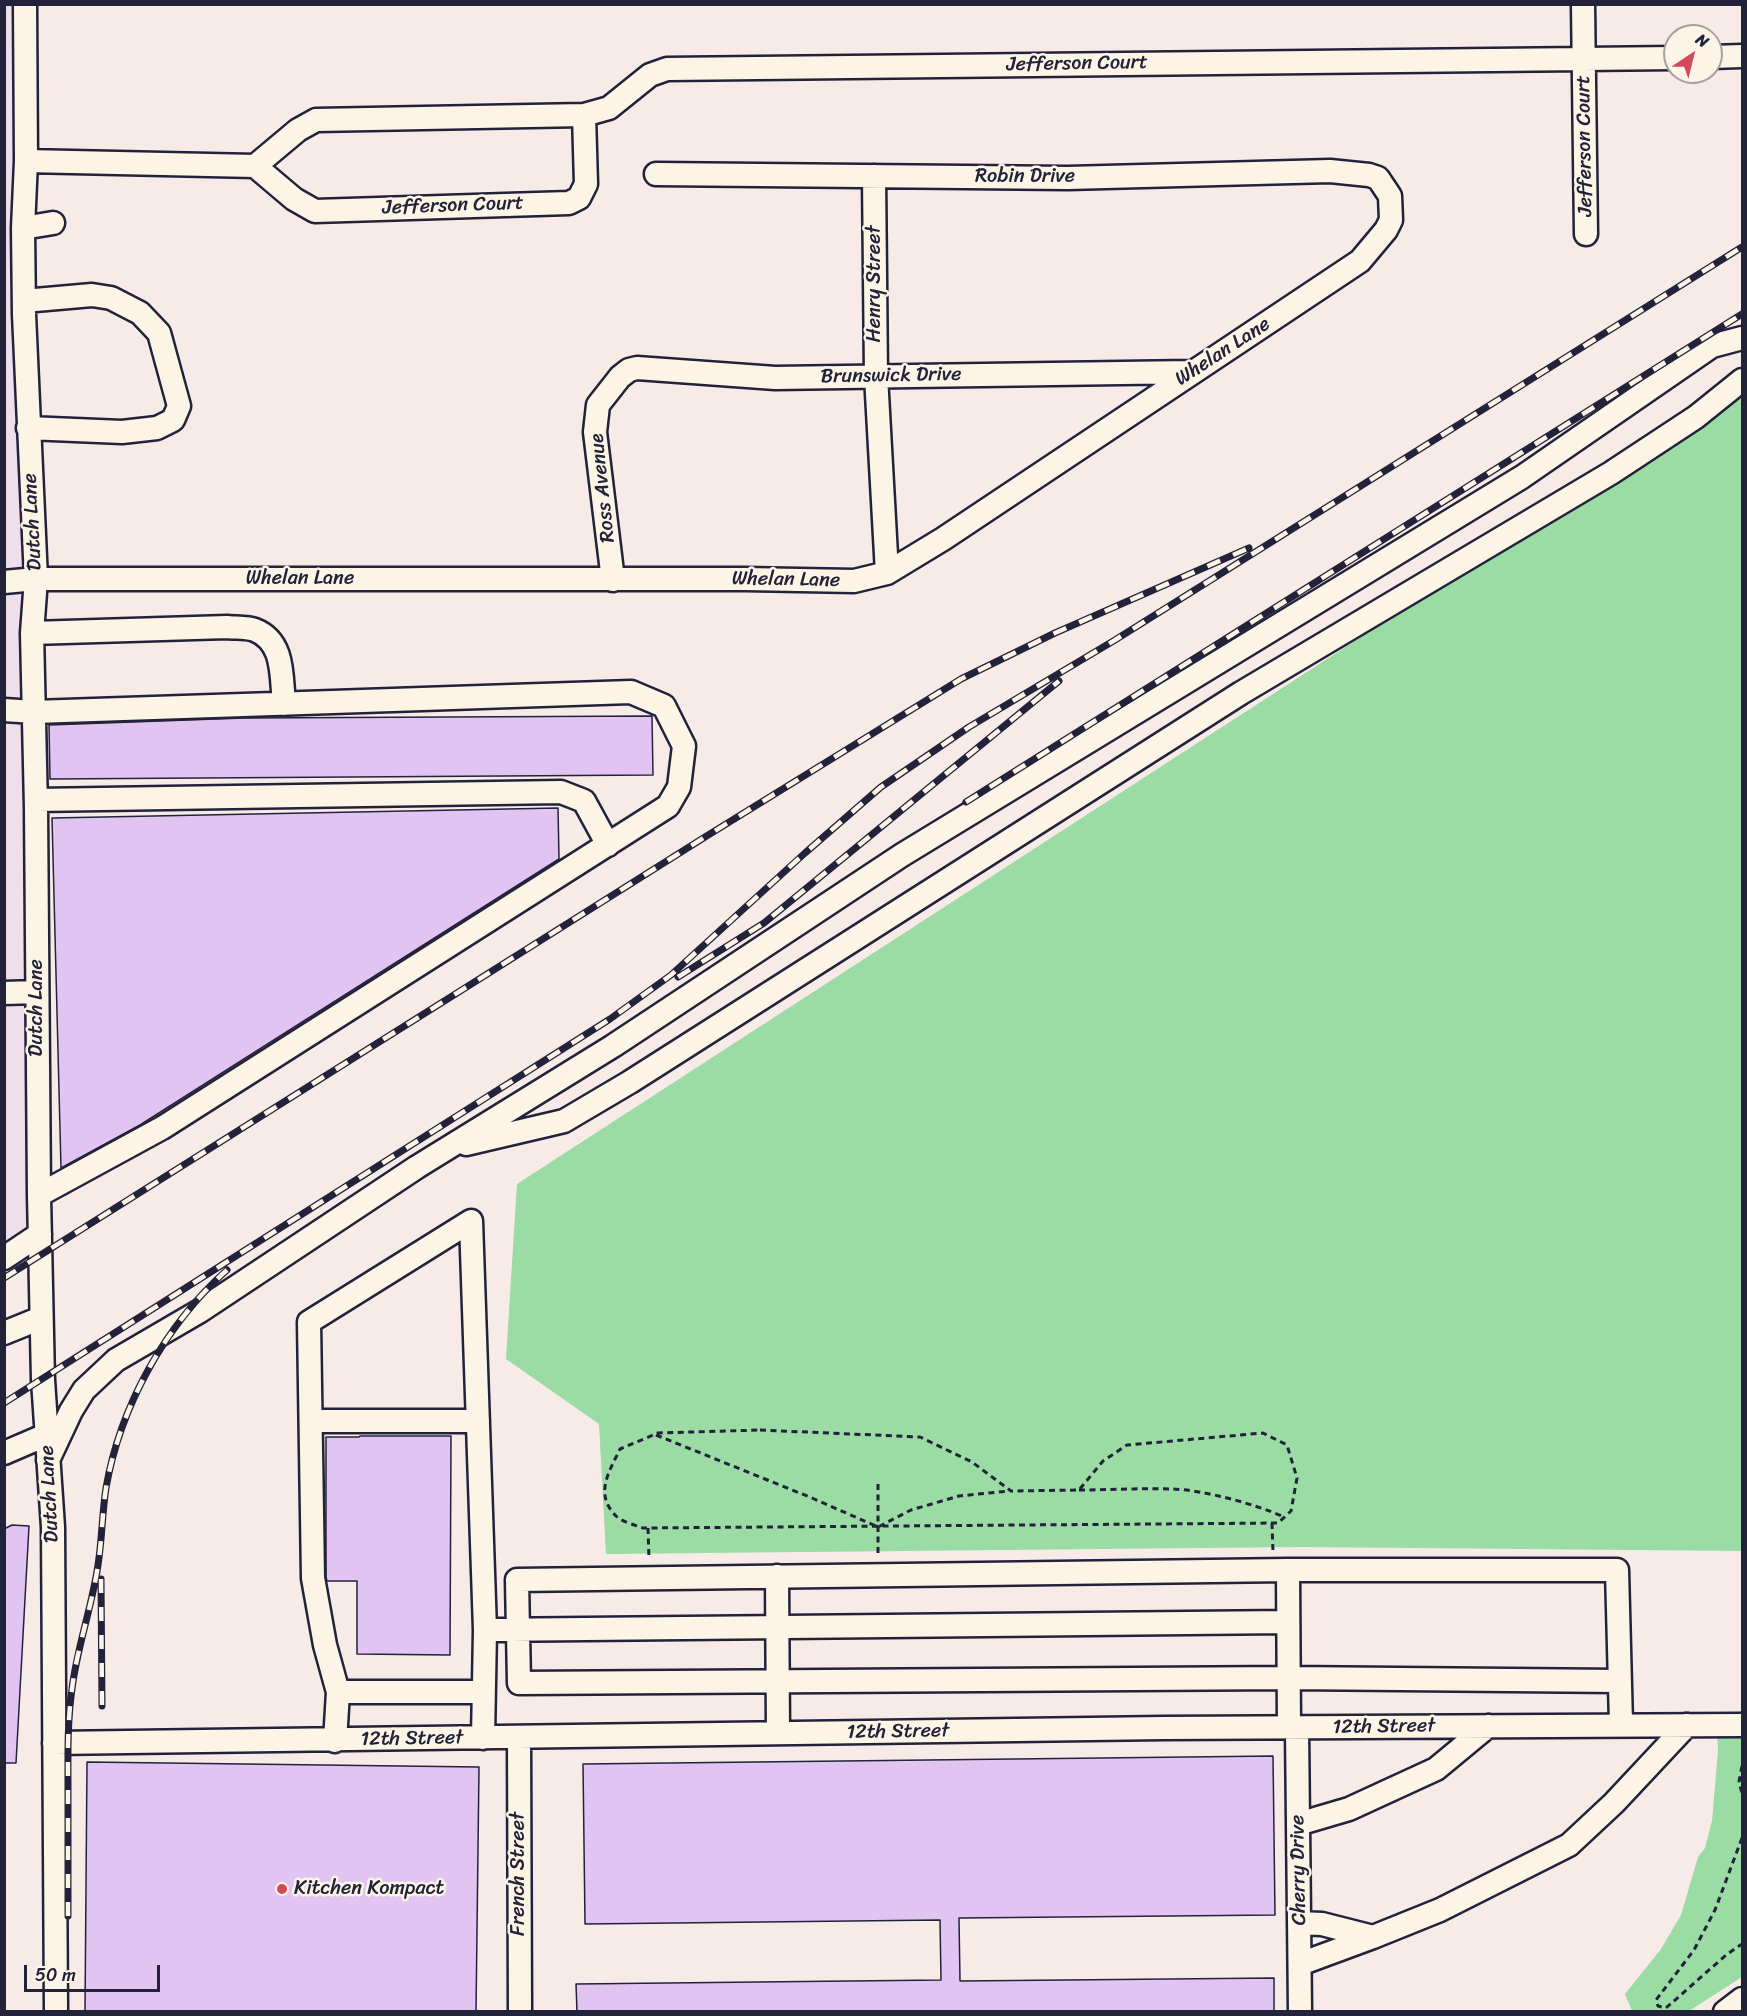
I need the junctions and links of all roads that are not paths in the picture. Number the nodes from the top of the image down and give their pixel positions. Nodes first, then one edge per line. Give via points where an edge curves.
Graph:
1 (25, 4) edge
2 (1583, 4) edge
3 (1743, 56) edge
4 (1723, 57) edge
5 (1663, 58) edge
6 (1584, 59) junction
7 (584, 115) junction
8 (26, 161) junction
9 (255, 166) junction
10 (656, 174) dead end
11 (874, 176) junction
12 (1387, 190) joint
13 (53, 223) dead end
14 (23, 228) junction
15 (1586, 234) dead end
16 (24, 301) junction
17 (1743, 338) edge
18 (15, 350) edge
19 (1191, 372) junction
20 (876, 376) junction
21 (1743, 380) edge
22 (604, 397) joint
23 (28, 428) junction
24 (887, 573) junction
25 (36, 579) junction
26 (613, 580) junction
27 (4, 582) edge
28 (32, 633) junction
29 (284, 704) junction
30 (4, 710) edge
31 (34, 712) junction
32 (36, 800) junction
33 (608, 845) junction
34 (37, 992) junction
35 (4, 993) edge
36 (445, 1150) junction
37 (39, 1196) junction
38 (40, 1234) junction
39 (4, 1258) edge
40 (41, 1318) junction
41 (4, 1333) edge
42 (311, 1421) junction
43 (477, 1421) junction
44 (46, 1435) junction
45 (4, 1453) edge
46 (48, 1460) junction
47 (1281, 1570) junction
48 (777, 1576) junction
49 (1288, 1622) junction
50 (778, 1628) junction
51 (484, 1630) junction
52 (518, 1630) junction
53 (1289, 1678) junction
54 (779, 1681) junction
55 (1619, 1681) junction
56 (338, 1692) junction
57 (483, 1692) junction
58 (1621, 1724) junction
59 (1687, 1725) junction
60 (1743, 1725) edge
61 (1488, 1726) junction
62 (1293, 1728) junction
63 (778, 1733) junction
64 (519, 1737) junction
65 (483, 1738) junction
66 (335, 1741) junction
67 (54, 1743) junction
68 (1298, 1824) junction
69 (1299, 1923) junction
70 (1373, 1936) junction
71 (1300, 1964) junction
72 (1743, 1999) edge
73 (56, 2012) edge
74 (520, 2012) edge
75 (1300, 2012) edge
76 (1725, 2012) edge

1 - 8 street, Dutch Lane
2 - 6 street, Jefferson Court
3 - 4 street
5 - 6 street, Jefferson Court
6 - 7 street, Jefferson Court via 667,69 650,75 609,108
6 - 15 street, Jefferson Court
7 - 9 street, Jefferson Court via 316,120
7 - 9 street, Jefferson Court via 586,184 579,198 569,203 315,211
8 - 9 street
8 - 14 street, Dutch Lane
10 - 11 street, Robin Drive
11 - 12 street, Robin Drive via 1068,178 1330,171 1369,175 1378,178
11 - 20 street, Henry Street
12 - 19 street, Whelan Lane via 1391,220 1360,261
13 - 14 street
14 - 16 street, Dutch Lane
16 - 18 street, Dutch Lane
16 - 23 street via 92,295 111,298 140,313 159,333 178,406 173,420 157,428 122,432
17 - 36 street via 1712,346 1522,477 902,855 613,1046
18 - 23 street, Dutch Lane
19 - 20 street, Brunswick Drive
19 - 24 street, Whelan Lane
20 - 22 street, Brunswick Drive via 775,378 638,368 620,376
20 - 24 street, Henry Street
21 - 36 street via 1696,417 1611,473 1241,693 564,1121
22 - 26 street, Ross Avenue via 598,405 595,432
23 - 25 street, Dutch Lane
24 - 26 street, Whelan Lane via 854,581
25 - 26 street, Whelan Lane
25 - 27 street, Whelan Lane
25 - 28 street, Dutch Lane
28 - 29 street via 227,627 254,630 272,641 280,656
28 - 31 street, Dutch Lane
29 - 31 street
29 - 33 street via 631,692 664,706 684,746 679,787 669,806
30 - 31 street
31 - 32 street, Dutch Lane
32 - 33 street via 561,792 584,801
32 - 34 street, Dutch Lane
33 - 37 street via 162,1128
34 - 35 street
34 - 37 street, Dutch Lane
36 - 46 street via 200,1311 116,1360 84,1390
37 - 38 street, Dutch Lane
38 - 39 street
38 - 40 street, Dutch Lane
40 - 41 street
40 - 44 street, Dutch Lane
42 - 43 street
42 - 43 street via 309,1322 471,1221
42 - 56 street via 313,1578
43 - 51 street
44 - 45 street
44 - 46 street, Dutch Lane
46 - 67 street, Dutch Lane via 53,1527
47 - 48 street
47 - 49 street, Cherry Drive
47 - 55 street via 1617,1570
48 - 50 street
48 - 52 street via 517,1580
49 - 50 street
49 - 53 street, Cherry Drive
50 - 52 street
50 - 54 street
51 - 52 street
51 - 57 street
52 - 54 street via 519,1683
53 - 54 street
53 - 55 street
53 - 62 street, Cherry Drive
54 - 63 street
55 - 58 street
56 - 57 street
56 - 66 street
57 - 65 street
58 - 59 street, 12th Street
58 - 61 street, 12th Street
59 - 60 street, 12th Street
59 - 70 street via 1569,1845 1440,1910
61 - 62 street, 12th Street
61 - 68 street via 1436,1769 1349,1809
62 - 63 street, 12th Street
62 - 68 street, Cherry Drive
63 - 64 street, 12th Street
64 - 65 street, 12th Street
64 - 74 street, French Street
65 - 66 street, 12th Street
66 - 67 street, 12th Street
67 - 73 street, Dutch Lane
68 - 69 street, Cherry Drive
69 - 70 street
69 - 71 street, Cherry Drive
70 - 71 street
71 - 75 street, Cherry Drive
72 - 76 street

